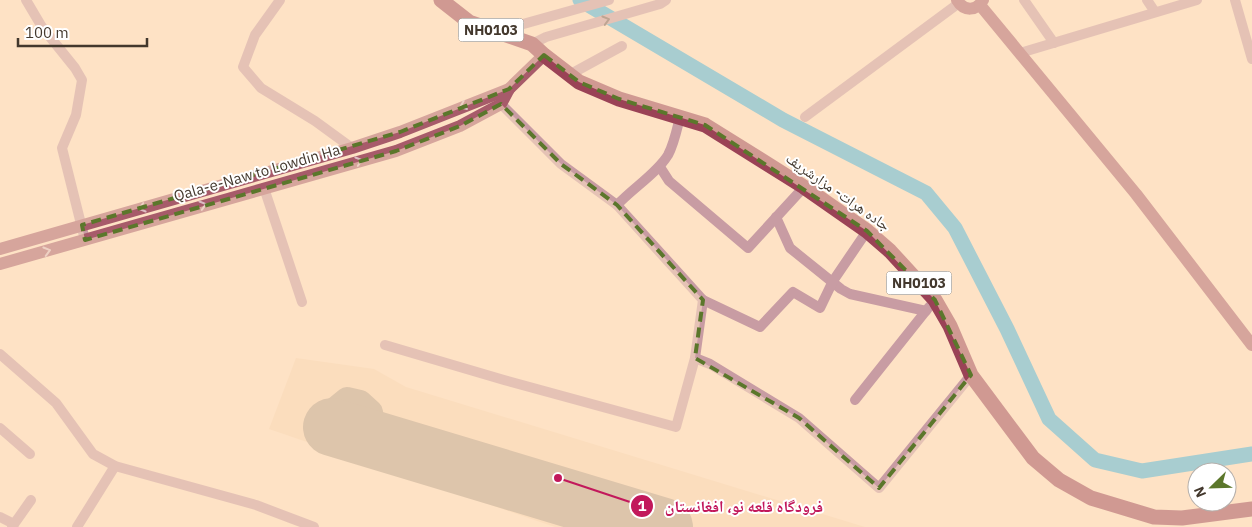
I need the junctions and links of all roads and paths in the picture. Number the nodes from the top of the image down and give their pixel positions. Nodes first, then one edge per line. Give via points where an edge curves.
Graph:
1 (26, 0) edge
2 (280, 0) edge
3 (441, 0) edge
4 (608, 0) edge
5 (1024, 0) edge
6 (1146, 0) edge
7 (1197, 0) edge
8 (1235, 0) edge
9 (663, 2) edge
10 (958, 2) edge
11 (982, 3) edge
12 (1155, 12) junction
13 (498, 31) junction
14 (1054, 43) junction
15 (532, 44) junction
16 (622, 46) dead end
17 (1020, 53) junction
18 (544, 55) junction
19 (1252, 59) edge
20 (568, 74) junction
21 (509, 89) junction
22 (501, 104) junction
23 (680, 117) junction
24 (805, 117) dead end
25 (352, 148) junction
26 (299, 163) junction
27 (660, 167) junction
28 (302, 177) junction
29 (804, 187) junction
30 (264, 188) junction
31 (617, 205) junction
32 (776, 217) junction
33 (82, 225) junction
34 (867, 230) junction
35 (85, 240) junction
36 (0, 249) edge
37 (0, 264) edge
38 (833, 281) junction
39 (703, 300) junction
40 (302, 302) dead end
41 (930, 305) junction
42 (1252, 344) edge
43 (385, 345) dead end
44 (0, 354) edge
45 (695, 358) junction
46 (971, 375) junction
47 (856, 400) dead end
48 (0, 428) edge
49 (30, 454) dead end
50 (115, 466) junction
51 (31, 500) dead end
52 (1252, 510) edge
53 (0, 517) edge
54 (13, 526) edge
55 (77, 527) edge
56 (314, 527) edge

1 - 33 street via 42,28 82,80 76,115 62,148
2 - 25 street via 255,35 243,67 262,88
3 - 13 highway, جاده هرات- مزارشریف / NH0103 via 469,22
4 - 13 street
5 - 14 street
6 - 12 street
7 - 12 street
8 - 19 street
15 -> 9 street
10 - 11 main road via 972,9
10 - 24 street
11 - 17 main road
12 - 14 street
13 - 15 highway, جاده هرات- مزارشریف / NH0103
14 - 17 street
15 - 18 highway, جاده هرات- مزارشریف / NH0103
16 - 20 street
17 - 42 main road via 1136,194
18 - 20 highway, جاده هرات- مزارشریف / NH0103
18 - 21 main road, Qala-e-Naw to Lowdin Ha
20 - 23 highway, جاده هرات- مزارشریف / NH0103 via 619,99
21 - 22 main road, Qala-e-Naw to Lowdin Ha
21 -> 25 main road, Qala-e-Naw to Lowdin Ha
28 -> 22 main road, Qala-e-Naw to Lowdin Ha via 396,151 460,126
22 - 31 street via 560,164
23 - 27 street via 669,152
23 - 29 highway, جاده هرات- مزارشریف / NH0103 via 705,125
25 - 26 main road, Qala-e-Naw to Lowdin Ha
26 - 28 main road
26 -> 33 main road, Qala-e-Naw to Lowdin Ha
27 - 31 street
27 - 32 street via 669,181 745,247 752,246
28 - 30 main road, Qala-e-Naw to Lowdin Ha
29 - 32 street
29 - 34 highway, جاده هرات- مزارشریف / NH0103
35 -> 30 main road, Qala-e-Naw to Lowdin Ha
30 - 40 street
31 - 39 street
32 - 38 street via 790,248
33 - 35 street
33 - 36 main road, Qala-e-Naw to Lowdin Ha
34 - 38 street
34 - 41 highway, جاده هرات- مزارشریف / NH0103 via 890,251
37 -> 35 main road, Qala-e-Naw to Lowdin Ha
38 - 39 street via 820,308 793,292 760,327
38 - 41 street via 850,294
39 - 45 street
41 - 46 highway, جاده هرات- مزارشریف / NH0103 via 950,326
41 - 47 street
43 - 45 street via 672,428 679,424
44 - 50 street via 56,403 93,454
45 - 46 street via 799,418 879,488
46 - 52 highway, جاده هرات- مزارشریف / NH0103 via 1033,458 1059,480 1091,498 1154,517 1182,518
48 - 49 street
50 - 55 street
50 - 56 street via 256,505
51 - 54 street
53 - 54 street

